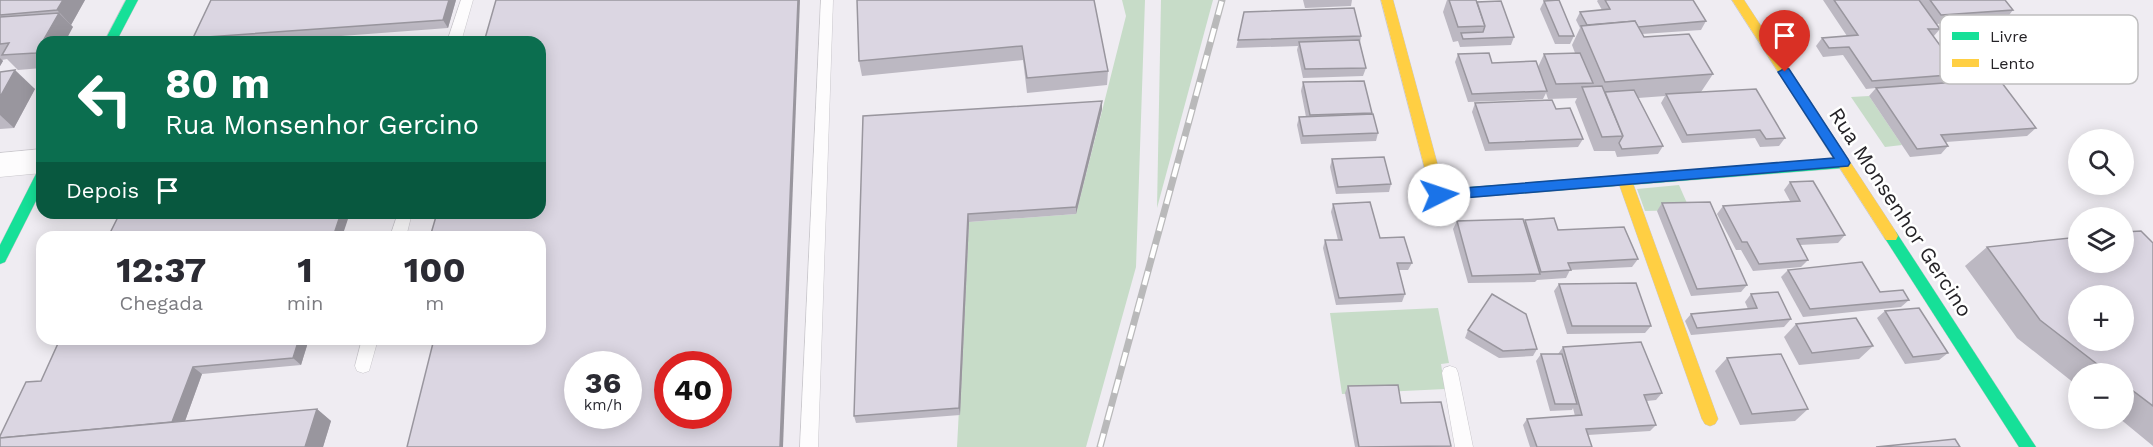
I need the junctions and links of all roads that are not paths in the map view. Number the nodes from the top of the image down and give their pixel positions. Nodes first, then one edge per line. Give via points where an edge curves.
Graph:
1 (132, 0) edge
2 (467, 0) edge
3 (827, 0) edge
4 (1387, 0) edge
5 (1738, 0) edge
6 (113, 36) edge
7 (456, 36) edge
8 (36, 162) edge
9 (1843, 163) junction
10 (0, 165) edge
11 (1625, 181) junction
12 (36, 188) edge
13 (0, 258) edge
14 (368, 345) edge
15 (363, 366) dead end
16 (1450, 373) dead end
17 (1710, 419) dead end
18 (809, 447) edge
19 (1464, 447) edge
20 (2028, 447) edge

1 - 6 street
2 - 7 lane
3 - 18 lane
4 - 11 street via 1439,195
5 - 9 street, Rua Monsenhor Gercino
8 - 10 street
9 - 11 street
9 - 20 street, Rua Monsenhor Gercino
11 - 17 street
12 - 13 street
14 - 15 lane
16 - 19 lane

